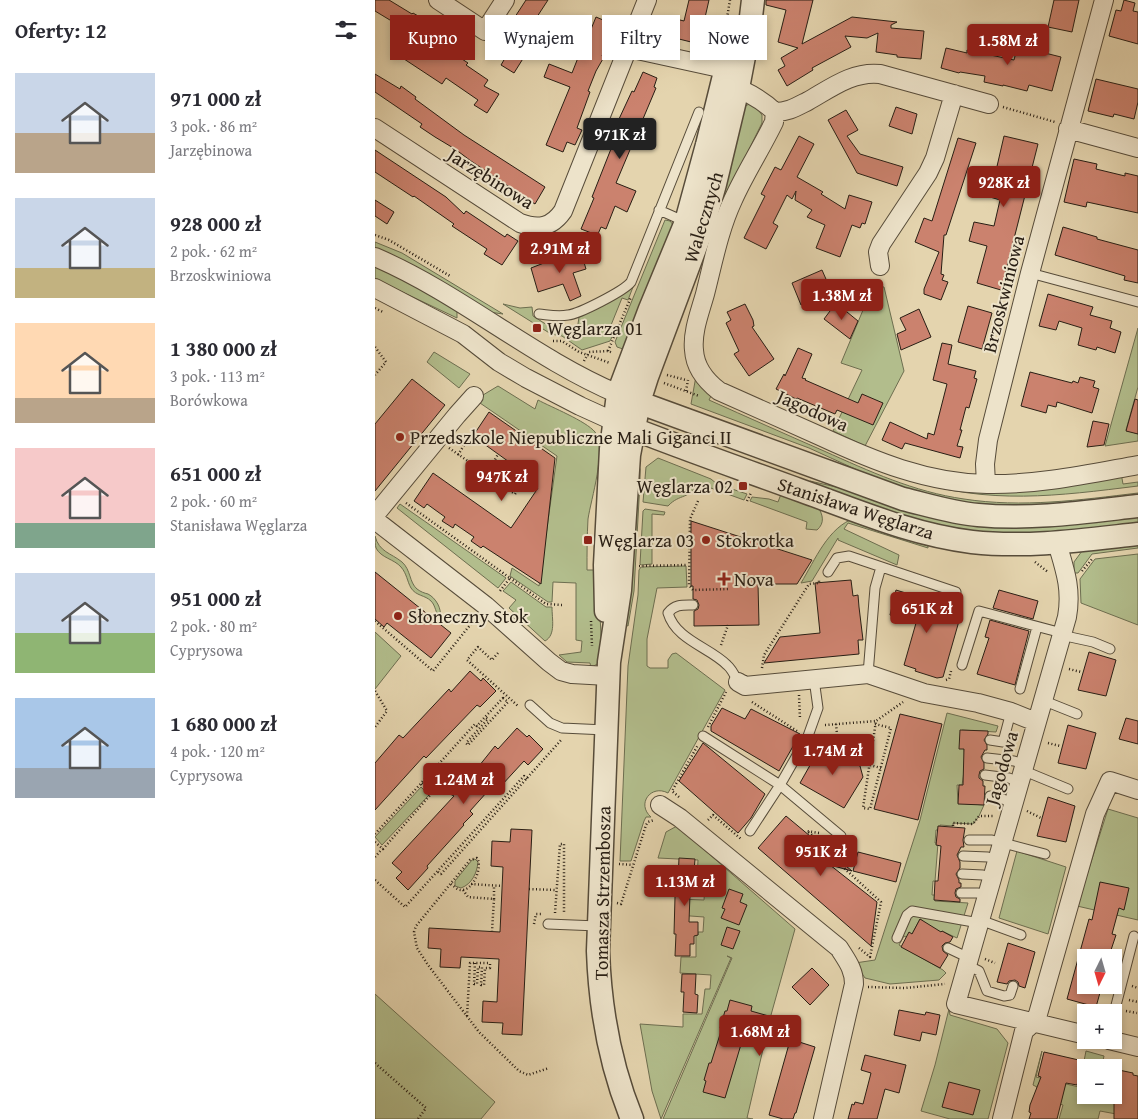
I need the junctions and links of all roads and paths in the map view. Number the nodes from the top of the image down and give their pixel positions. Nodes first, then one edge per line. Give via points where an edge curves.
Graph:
1 (438, 0) edge
2 (505, 0) edge
3 (647, 0) edge
4 (730, 0) edge
5 (744, 0) edge
6 (753, 0) edge
7 (1104, 0) edge
8 (641, 15) edge
9 (727, 15) edge
10 (624, 60) edge
11 (670, 60) edge
12 (731, 78) junction
13 (954, 94) junction
14 (989, 104) joint
15 (699, 112) dead end
16 (775, 112) junction
17 (1065, 126) junction
18 (375, 128) edge
19 (1138, 148) edge
20 (659, 210) junction
21 (685, 222) junction
22 (375, 235) edge
23 (375, 257) edge
24 (881, 266) dead end
25 (1030, 273) junction
26 (456, 280) dead end
27 (375, 288) edge
28 (1138, 302) edge
29 (539, 314) dead end
30 (551, 341) dead end
31 (375, 347) edge
32 (587, 355) dead end
33 (699, 368) joint
34 (375, 375) edge
35 (474, 396) dead end
36 (629, 398) junction
37 (623, 425) junction
38 (473, 436) dead end
39 (444, 445) dead end
40 (498, 454) dead end
41 (458, 455) junction
42 (1138, 465) edge
43 (487, 475) junction
44 (528, 475) dead end
45 (986, 484) junction
46 (751, 493) dead end
47 (400, 499) dead end
48 (698, 500) dead end
49 (747, 501) dead end
50 (1138, 506) edge
51 (375, 515) edge
52 (375, 520) edge
53 (1138, 534) edge
54 (1057, 543) junction
55 (1092, 553) dead end
56 (686, 565) dead end
57 (641, 566) dead end
58 (881, 567) junction
59 (828, 572) joint
60 (1077, 572) dead end
61 (509, 578) junction
62 (727, 589) dead end
63 (500, 591) dead end
64 (562, 605) dead end
65 (693, 605) dead end
66 (486, 606) junction
67 (950, 611) dead end
68 (591, 620) dead end
69 (375, 621) edge
70 (1037, 627) junction
71 (1062, 634) junction
72 (592, 647) dead end
73 (1109, 649) dead end
74 (498, 653) dead end
75 (962, 665) dead end
76 (1065, 668) dead end
77 (609, 669) junction
78 (951, 670) dead end
79 (1081, 672) dead end
80 (868, 674) junction
81 (940, 682) dead end
82 (814, 683) junction
83 (734, 684) junction
84 (761, 684) junction
85 (1020, 689) dead end
86 (375, 691) edge
87 (749, 700) dead end
88 (1042, 700) junction
89 (904, 702) dead end
90 (527, 708) joint
91 (1011, 712) junction
92 (1077, 714) dead end
93 (485, 717) junction
94 (1036, 722) junction
95 (875, 723) junction
96 (836, 724) junction
97 (823, 725) dead end
98 (375, 727) edge
99 (606, 730) junction
100 (557, 736) dead end
101 (564, 736) dead end
102 (703, 736) junction
103 (990, 740) dead end
104 (1044, 742) dead end
105 (1061, 746) dead end
106 (549, 754) dead end
107 (839, 754) dead end
108 (987, 758) dead end
109 (870, 765) junction
110 (881, 768) junction
111 (1022, 772) junction
112 (985, 775) dead end
113 (527, 779) junction
114 (421, 783) junction
115 (780, 785) junction
116 (1068, 789) dead end
117 (1138, 790) edge
118 (990, 796) dead end
119 (684, 801) dead end
120 (1014, 805) junction
121 (659, 812) joint
122 (701, 816) dead end
123 (1041, 818) dead end
124 (479, 826) junction
125 (953, 826) dead end
126 (482, 829) junction
127 (750, 831) joint
128 (375, 834) edge
129 (841, 838) junction
130 (969, 840) dead end
131 (375, 842) edge
132 (1002, 843) junction
133 (383, 849) junction
134 (1045, 854) dead end
135 (963, 856) dead end
136 (375, 857) edge
137 (839, 859) junction
138 (997, 861) junction
139 (615, 864) dead end
140 (633, 865) junction
141 (438, 872) junction
142 (962, 874) dead end
143 (991, 879) junction
144 (375, 880) edge
145 (451, 884) junction
146 (471, 884) junction
147 (494, 886) junction
148 (502, 886) dead end
149 (529, 889) dead end
150 (463, 890) junction
151 (556, 890) junction
152 (961, 892) dead end
153 (987, 896) junction
154 (494, 899) junction
155 (621, 904) dead end
156 (555, 914) dead end
157 (564, 914) dead end
158 (979, 921) junction
159 (548, 924) dead end
160 (599, 926) junction
161 (492, 931) dead end
162 (1021, 935) dead end
163 (1134, 936) dead end
164 (897, 938) dead end
165 (858, 947) dead end
166 (948, 948) dead end
167 (974, 961) junction
168 (475, 963) junction
169 (995, 963) dead end
170 (947, 983) dead end
171 (854, 984) junction
172 (1013, 986) dead end
173 (1116, 1004) edge
174 (467, 1017) junction
175 (1034, 1022) junction
176 (1077, 1033) edge
177 (1122, 1043) edge
178 (1138, 1047) edge
179 (375, 1063) edge
180 (549, 1068) dead end
181 (418, 1119) edge
182 (632, 1119) edge
183 (823, 1119) edge
184 (1002, 1119) edge

1 - 2 street via 485,31
3 - 8 street, Jarzębinowa
4 - 9 path
5 - 12 street, Walecznych
6 - 12 street, Walecznych via 750,25
7 - 17 street, Brzoskwiniowa
10 - 18 street, Jarzębinowa via 563,211 557,220 540,228 520,223
11 - 12 street
12 - 16 street
12 - 21 street, Walecznych
12 - 36 street, Walecznych via 715,184 703,227 650,368
13 - 14 street
13 - 16 street via 870,73 851,77 788,111
13 - 24 street via 928,173 881,244 878,252
14 - 17 path
15 - 20 lane
16 - 33 street, Walecznych via 720,233 694,340
17 - 19 street
17 - 25 street, Brzoskwiniowa
20 - 21 lane
20 - 29 lane via 628,286 569,315
21 - 36 street, Walecznych via 646,318
22 - 26 path
23 - 36 street via 428,283 567,368
25 - 28 lane
25 - 45 street, Brzoskwiniowa via 988,440
27 - 37 street via 463,334 499,362 527,378
30 - 32 path via 562,341
31 - 34 path via 386,362
33 - 45 street, Jagodowa via 719,391 878,462 934,479
35 - 51 street
36 - 37 street, Walecznych
36 - 50 street, Stanisława Węglarza via 903,499 942,509 1019,517
37 - 54 street, Stanisława Węglarza via 847,513 955,539 999,544
37 - 77 street, Tomasza Strzembosza via 605,565
38 - 41 path via 470,435
39 - 41 path
40 - 43 path
41 - 43 path
42 - 45 street, Jagodowa via 1040,481
43 - 44 path via 515,494
46 - 49 path
47 - 61 path
48 - 62 path via 690,519 689,585 693,592
52 - 66 street
53 - 54 street, Stanisława Węglarza
54 - 71 street, Jagodowa via 1070,598
55 - 60 path via 1095,555 1080,574
56 - 57 path
58 - 59 lane via 849,556 837,558
58 - 67 lane via 956,592
58 - 80 lane via 875,588
59 - 84 path via 819,574 819,583 809,584 764,654
61 - 63 path
61 - 64 path via 545,604
65 - 83 lane via 672,608 668,613 671,621 692,641 728,665
66 - 69 path via 433,671
66 - 77 street via 561,671 572,674
68 - 72 path
70 - 71 lane
70 - 75 lane via 979,611
70 - 85 lane
71 - 73 lane
71 - 88 street, Jagodowa
74 - 90 path via 492,660 478,648 467,660
76 - 79 path
77 - 99 street, Tomasza Strzembosza
78 - 81 path via 949,679
80 - 82 street
80 - 91 street via 924,693
82 - 84 street
82 - 87 path via 798,689 801,718 797,731
82 - 115 lane via 818,708 808,736
83 - 84 street
83 - 102 path
86 - 98 path via 387,711
88 - 92 lane
88 - 94 street, Jagodowa
89 - 95 path
90 - 99 lane via 562,728
91 - 94 street
91 - 103 lane via 1003,742
93 - 93 path via 503,698 507,702 468,745 465,743 488,719
93 - 114 path
94 - 111 street, Jagodowa
95 - 96 path
95 - 109 path
95 - 110 path via 891,728
96 - 97 path
96 - 107 path
99 - 160 street, Tomasza Strzembosza
100 - 101 path
102 - 115 lane
102 - 119 path via 672,791
104 - 105 path
106 - 113 path
108 - 111 lane via 1014,761
109 - 110 path
109 - 110 path via 863,808 870,809
111 - 112 lane via 1009,778
111 - 116 lane
111 - 120 street, Jagodowa
113 - 124 path via 524,776
113 - 126 path
114 - 128 path
114 - 133 path via 433,793
115 - 127 lane
115 - 129 lane
117 - 175 street via 1110,781 1095,814
118 - 120 lane
120 - 123 path
120 - 125 path via 999,816 979,816 973,824 953,823
120 - 132 street, Jagodowa
121 - 140 path via 646,825
121 - 171 street via 688,824 839,948 853,971
122 - 127 path via 707,821 713,816 741,840
124 - 126 path
124 - 141 path
126 - 141 path via 441,874
129 - 137 path
129 - 137 path via 807,831
130 - 132 lane
131 - 133 path
132 - 134 lane
132 - 138 street, Jagodowa
133 - 136 path
135 - 138 lane via 988,857
137 - 165 path via 844,868 881,902 869,957
138 - 143 street, Jagodowa
139 - 140 path
140 - 155 path
141 - 144 path via 405,907
142 - 143 lane via 983,875
143 - 153 street, Jagodowa
145 - 146 path via 470,860 477,858 480,868
145 - 150 path
145 - 174 path via 416,926 415,937 417,948 428,965
146 - 147 path
146 - 150 path
147 - 148 path
147 - 154 path
149 - 151 path
150 - 154 path via 468,897
151 - 156 path
151 - 157 path via 560,844 564,844
152 - 153 lane
153 - 158 street, Jagodowa
154 - 161 path
158 - 162 lane
158 - 164 lane via 912,911
158 - 167 street, Jagodowa
159 - 160 lane
160 - 182 street, Tomasza Strzembosza via 599,981 604,1018 617,1075
163 - 173 lane
166 - 167 lane
167 - 169 path
167 - 172 lane via 987,991 1011,996
167 - 175 street, Jagodowa via 956,1004
168 - 168 path via 474,984 477,984 478,967 481,967 481,985 484,985 485,968 490,968 490,964
168 - 174 path via 470,963
170 - 171 path via 905,988
171 - 183 street
174 - 180 path via 519,1071 528,1075
175 - 176 street
175 - 184 street via 1024,1031
177 - 178 street
179 - 181 path via 426,1108

